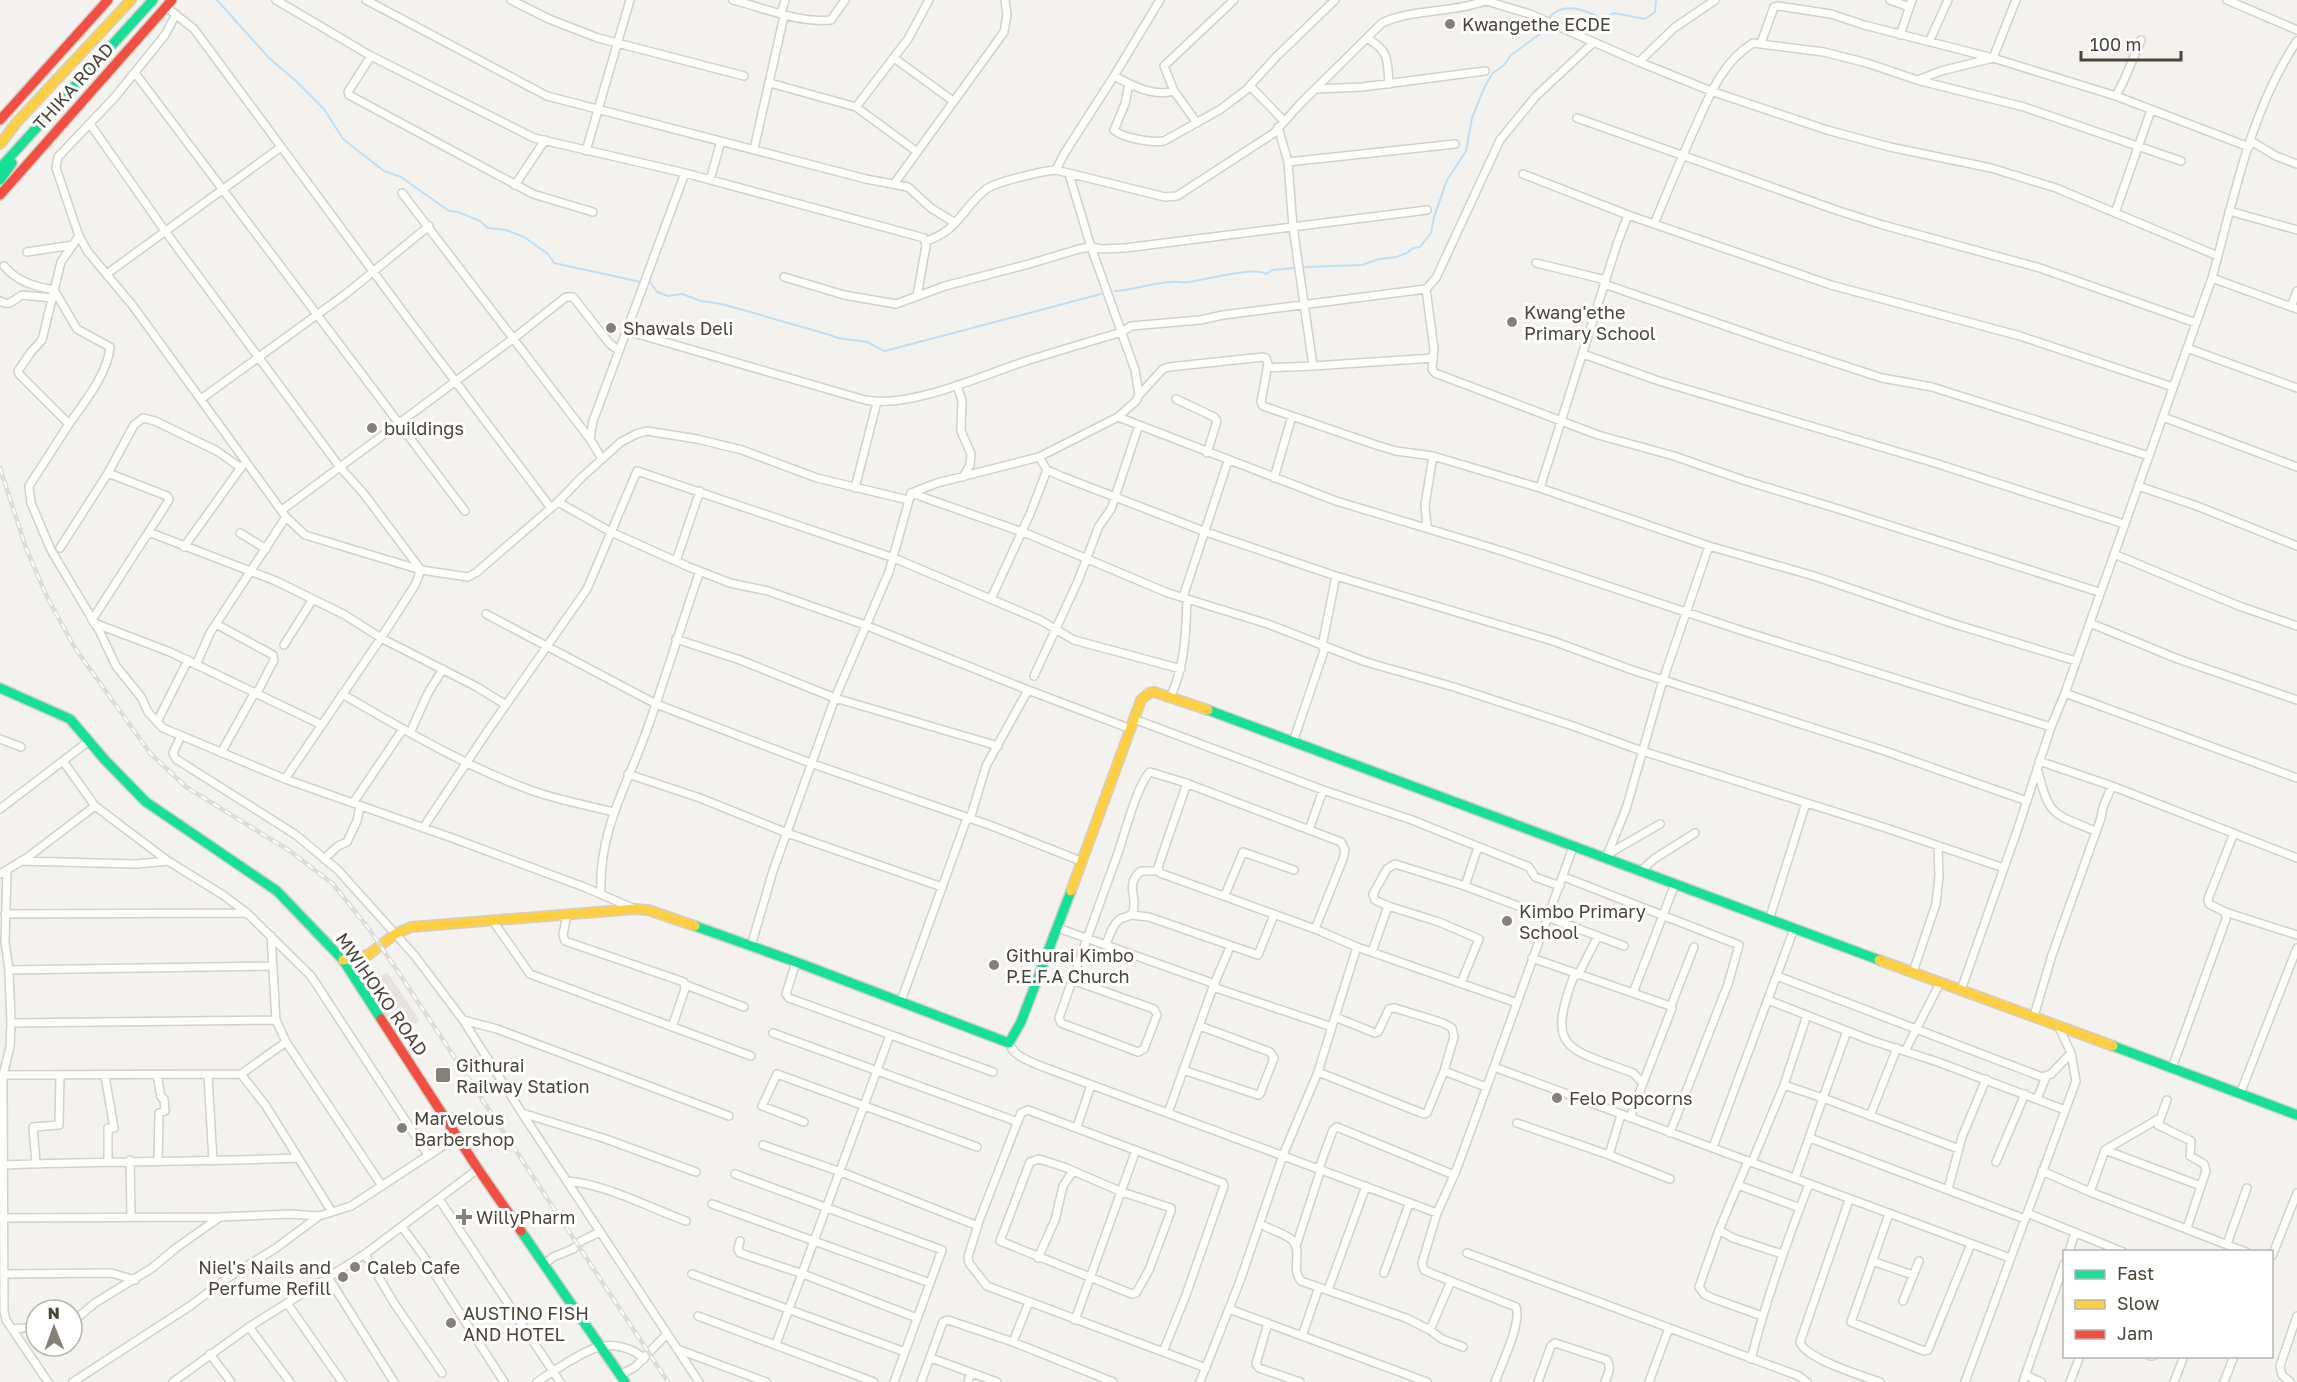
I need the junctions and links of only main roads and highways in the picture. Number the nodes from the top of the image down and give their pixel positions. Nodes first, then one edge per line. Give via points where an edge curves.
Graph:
1 (108, 0) edge
2 (131, 0) edge
3 (153, 0) edge
4 (169, 4) edge
5 (0, 120) edge
6 (17, 122) junction
7 (0, 132) edge
8 (21, 143) junction
9 (0, 144) edge
10 (0, 168) edge
11 (0, 180) edge
12 (0, 195) edge
13 (0, 688) edge
14 (343, 960) junction
15 (2297, 1115) edge
16 (622, 1379) edge

1 - 5 main road, THIKA ROAD
2 - 6 main road, THIKA ROAD
3 - 8 main road, THIKA ROAD
4 - 12 main road, THIKA ROAD
6 - 7 main road
6 - 9 main road, THIKA ROAD
8 - 10 main road, THIKA ROAD
8 - 11 main road
13 - 14 main road, MWIHOKO ROAD via 64,715 77,725 146,802 277,891
14 - 15 main road via 368,955 411,927 635,909 661,913 1010,1043 1058,928 1141,700 1149,693 1161,693
14 - 16 main road, MWIHOKO ROAD via 478,1169

